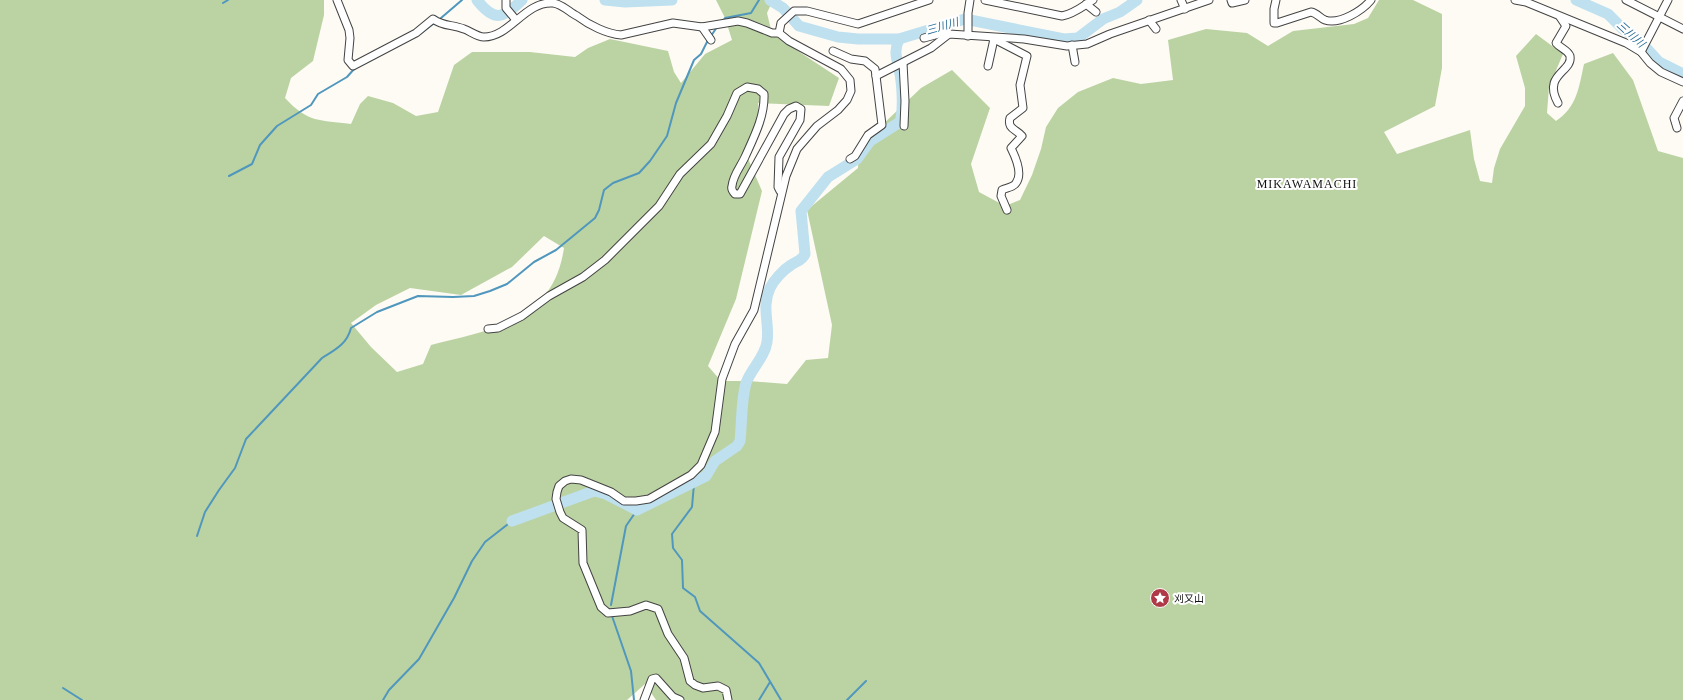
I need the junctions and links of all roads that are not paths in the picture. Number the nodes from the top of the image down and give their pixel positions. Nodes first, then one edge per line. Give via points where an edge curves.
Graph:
1 (337, 0) edge
2 (506, 0) edge
3 (929, 0) edge
4 (970, 0) edge
5 (985, 0) edge
6 (1181, 0) edge
7 (1209, 0) edge
8 (1231, 0) edge
9 (1245, 0) edge
10 (1276, 0) edge
11 (1371, 0) edge
12 (1515, 0) edge
13 (1626, 0) edge
14 (1668, 0) edge
15 (1527, 1) edge
16 (1088, 2) edge
17 (1185, 9) junction
18 (1096, 12) dead end
19 (1560, 17) junction
20 (1658, 17) junction
21 (515, 18) junction
22 (1149, 20) junction
23 (702, 27) junction
24 (1156, 29) dead end
25 (1683, 29) edge
26 (968, 32) junction
27 (779, 33) junction
28 (949, 34) junction
29 (709, 37) dead end
30 (924, 38) dead end
31 (992, 38) junction
32 (1072, 45) junction
33 (833, 51) dead end
34 (1642, 52) junction
35 (1075, 62) dead end
36 (902, 63) junction
37 (988, 66) dead end
38 (876, 76) junction
39 (1683, 82) edge
40 (1683, 101) edge
41 (1558, 103) dead end
42 (904, 126) dead end
43 (1677, 128) dead end
44 (850, 159) dead end
45 (781, 192) junction
46 (1007, 210) dead end
47 (488, 329) dead end
48 (648, 692) junction
49 (644, 700) edge
50 (648, 700) edge
51 (680, 700) edge
52 (728, 700) edge

1 - 21 street via 349,30 348,60 353,66 416,33 433,19 442,25 464,29 482,37 499,32
2 - 21 street via 506,8
3 - 27 street via 858,24 807,11 794,11 784,18
4 - 26 street
5 - 16 street via 1062,16 1069,15
6 - 17 street
7 - 17 street
8 - 9 street
10 - 11 street via 1274,23 1311,12 1324,20 1341,19
12 - 15 street
13 - 20 street
14 - 20 street via 1662,15
15 - 19 street
16 - 18 street
17 - 22 street
19 - 34 street via 1619,40
19 - 41 street via 1566,26 1556,43 1570,55 1570,61 1553,87 1553,94
20 - 25 street
20 - 34 street
21 - 23 street via 551,3 558,4 577,17 613,34 622,35 673,23
22 - 24 street
22 - 32 street via 1087,44
23 - 27 street via 738,21
23 - 29 street
26 - 28 street
26 - 31 street
27 - 45 street via 841,69 850,80 851,91 838,110 817,126 797,149
28 - 30 street via 946,32
28 - 36 street via 931,48
31 - 32 street
31 - 37 street
31 - 46 street via 1026,56 1020,85 1023,108 1010,118 1009,123 1009,126 1022,136 1011,148 1018,165 1018,180 1014,185 1002,190 1001,196
32 - 35 street
33 - 38 street via 851,59 864,61 875,68
34 - 39 street via 1661,72
36 - 38 street
36 - 42 street
38 - 44 street via 882,125 868,135 855,156
40 - 43 street via 1674,118
45 - 47 street via 778,187 779,158 800,120 801,109 796,106 784,114 740,194 732,191 735,176 764,110 764,94 754,87 747,87 737,93 711,144 680,174 659,206 605,260 522,316 498,328
45 - 52 street via 754,310 735,344 722,379 715,432 701,465 691,475 649,499 624,501 611,492 581,480 571,479 559,486 556,500 563,518 582,530 583,563 601,607 608,613 630,611 646,605 658,610 668,634 684,658 690,681 703,688 718,686 726,690
48 - 49 street
48 - 50 street
48 - 51 street via 652,679 656,678 673,697

